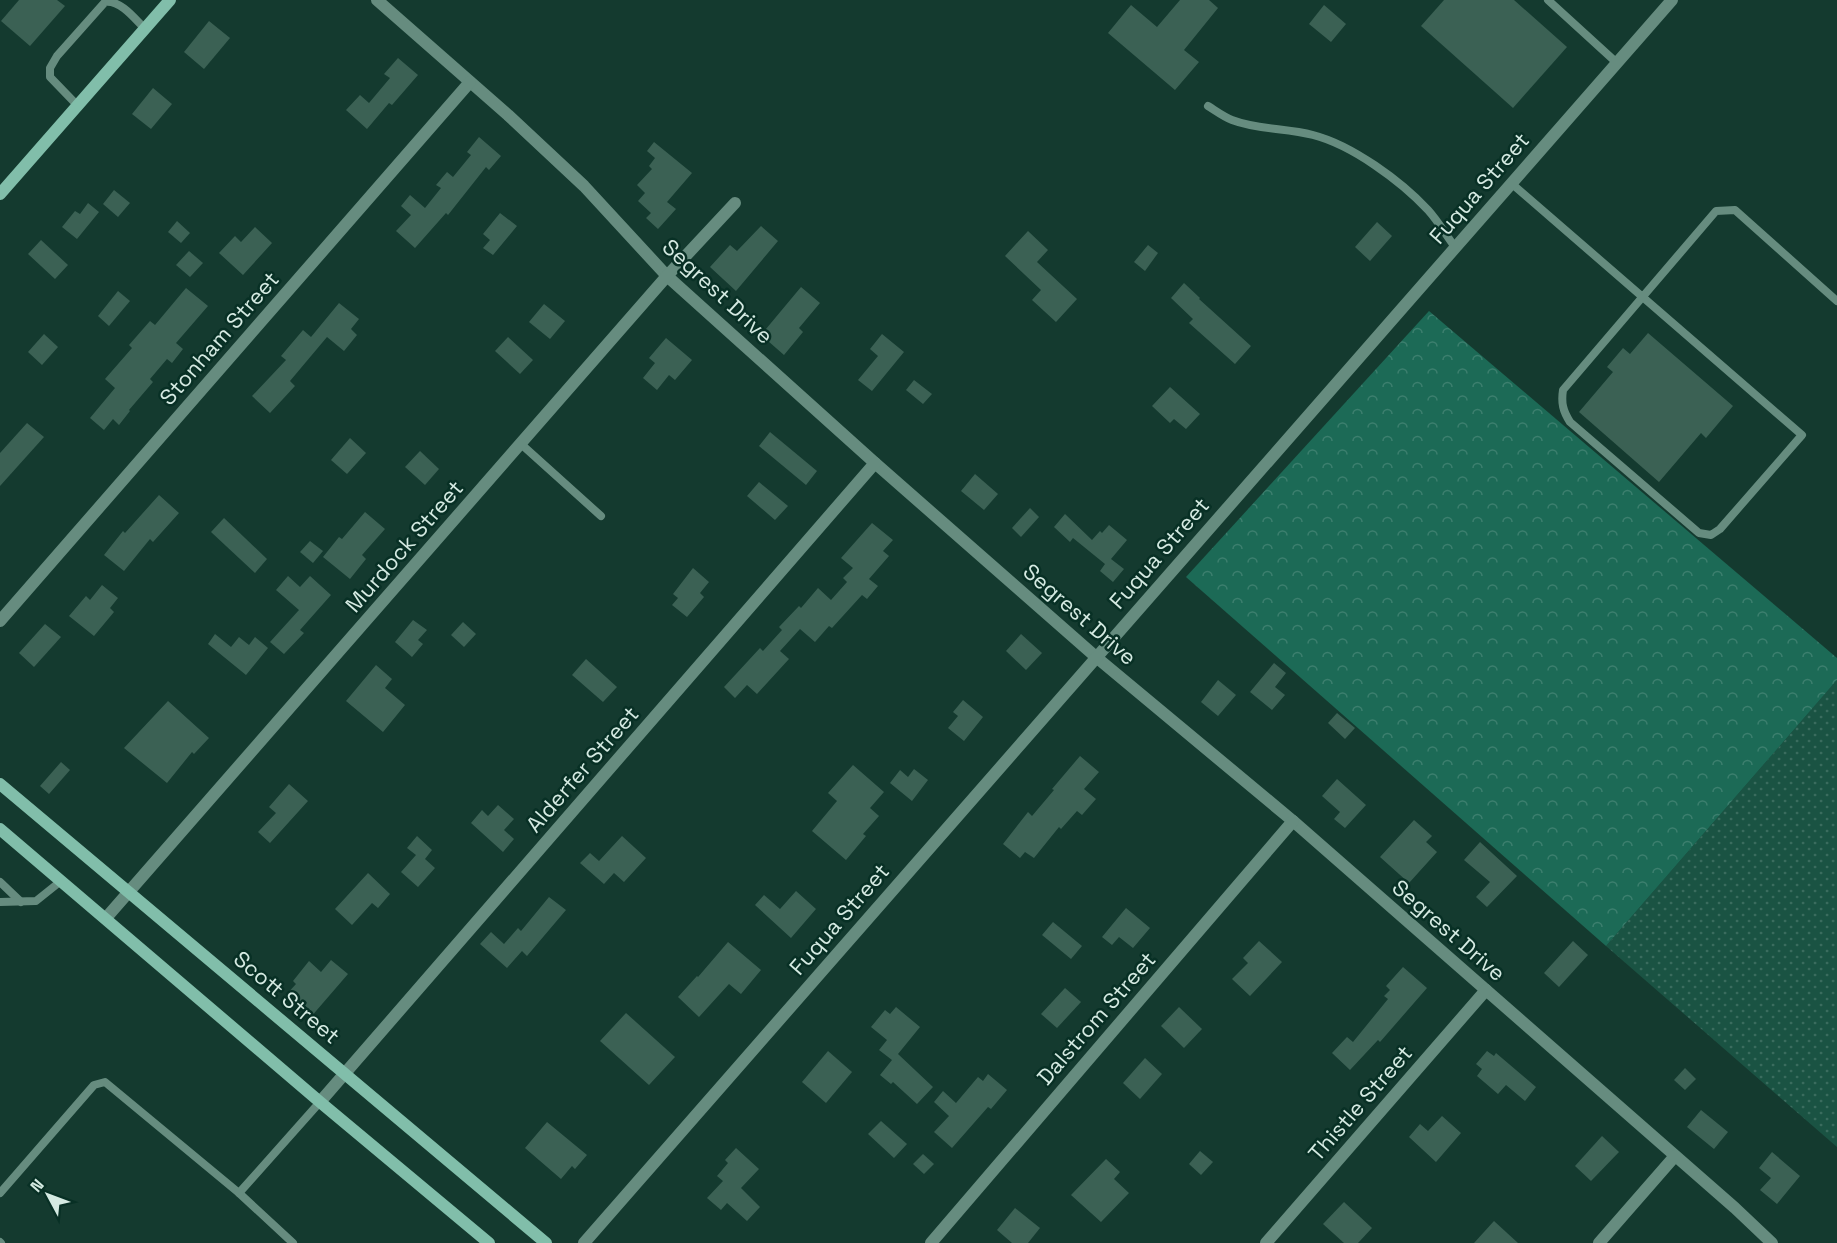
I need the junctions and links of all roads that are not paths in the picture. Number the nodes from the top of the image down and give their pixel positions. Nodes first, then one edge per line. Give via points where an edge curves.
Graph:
1 (170, 0) edge
2 (377, 0) edge
3 (1548, 0) edge
4 (1672, 0) edge
5 (145, 29) junction
6 (1617, 63) junction
7 (470, 82) junction
8 (78, 106) junction
9 (1208, 106) dead end
10 (1511, 183) junction
11 (0, 194) edge
12 (735, 203) dead end
13 (1455, 247) junction
14 (667, 276) junction
15 (1643, 296) junction
16 (1837, 300) edge
17 (521, 444) junction
18 (875, 463) junction
19 (601, 516) dead end
20 (0, 621) edge
21 (1096, 657) junction
22 (0, 784) edge
23 (1293, 821) junction
24 (0, 829) edge
25 (61, 881) junction
26 (0, 882) edge
27 (130, 892) junction
28 (0, 902) edge
29 (21, 902) junction
30 (106, 918) junction
31 (1486, 990) junction
32 (345, 1074) junction
33 (320, 1102) junction
34 (1676, 1156) junction
35 (0, 1193) edge
36 (239, 1193) junction
37 (293, 1243) edge
38 (489, 1243) edge
39 (546, 1243) edge
40 (584, 1243) edge
41 (931, 1243) edge
42 (1266, 1243) edge
43 (1599, 1243) edge
44 (1772, 1243) edge

1 - 5 main road
2 - 7 street, Segrest Drive
3 - 6 lane
4 - 6 street, Fuqua Street
5 - 8 main road
5 - 8 lane via 119,5 105,2 57,56 50,77
6 - 10 street, Fuqua Street
7 - 14 street, Segrest Drive via 584,186
7 - 20 street, Stonham Street
8 - 11 main road
9 - 13 lane via 1246,125 1296,131 1339,145 1413,194
10 - 13 street, Fuqua Street
10 - 15 lane
12 - 14 street, Murdock Street
13 - 21 street, Fuqua Street
14 - 17 street, Murdock Street
14 - 18 street, Segrest Drive
15 - 15 lane via 1802,435 1711,535 1699,533 1570,422 1564,412 1563,390
15 - 16 lane via 1716,211 1735,210
17 - 19 lane
17 - 27 street, Murdock Street
18 - 21 street, Segrest Drive
18 - 32 street, Alderfer Street
21 - 23 street, Segrest Drive
21 - 40 street, Fuqua Street
22 - 27 main road, Scott Street
23 - 31 street, Segrest Drive
23 - 41 street, Dalstrom Street
24 - 25 main road
25 - 29 lane via 36,901
25 - 30 main road
26 - 29 lane
27 - 30 street, Murdock Street
27 - 32 main road, Scott Street
28 - 29 lane
30 - 33 main road
31 - 34 street, Segrest Drive
31 - 42 street, Thistle Street
32 - 33 street, Alderfer Street
32 - 39 main road, Scott Street
33 - 36 lane
33 - 38 main road
34 - 43 street
34 - 44 street, Segrest Drive
35 - 36 lane via 94,1085 105,1082
36 - 37 lane

